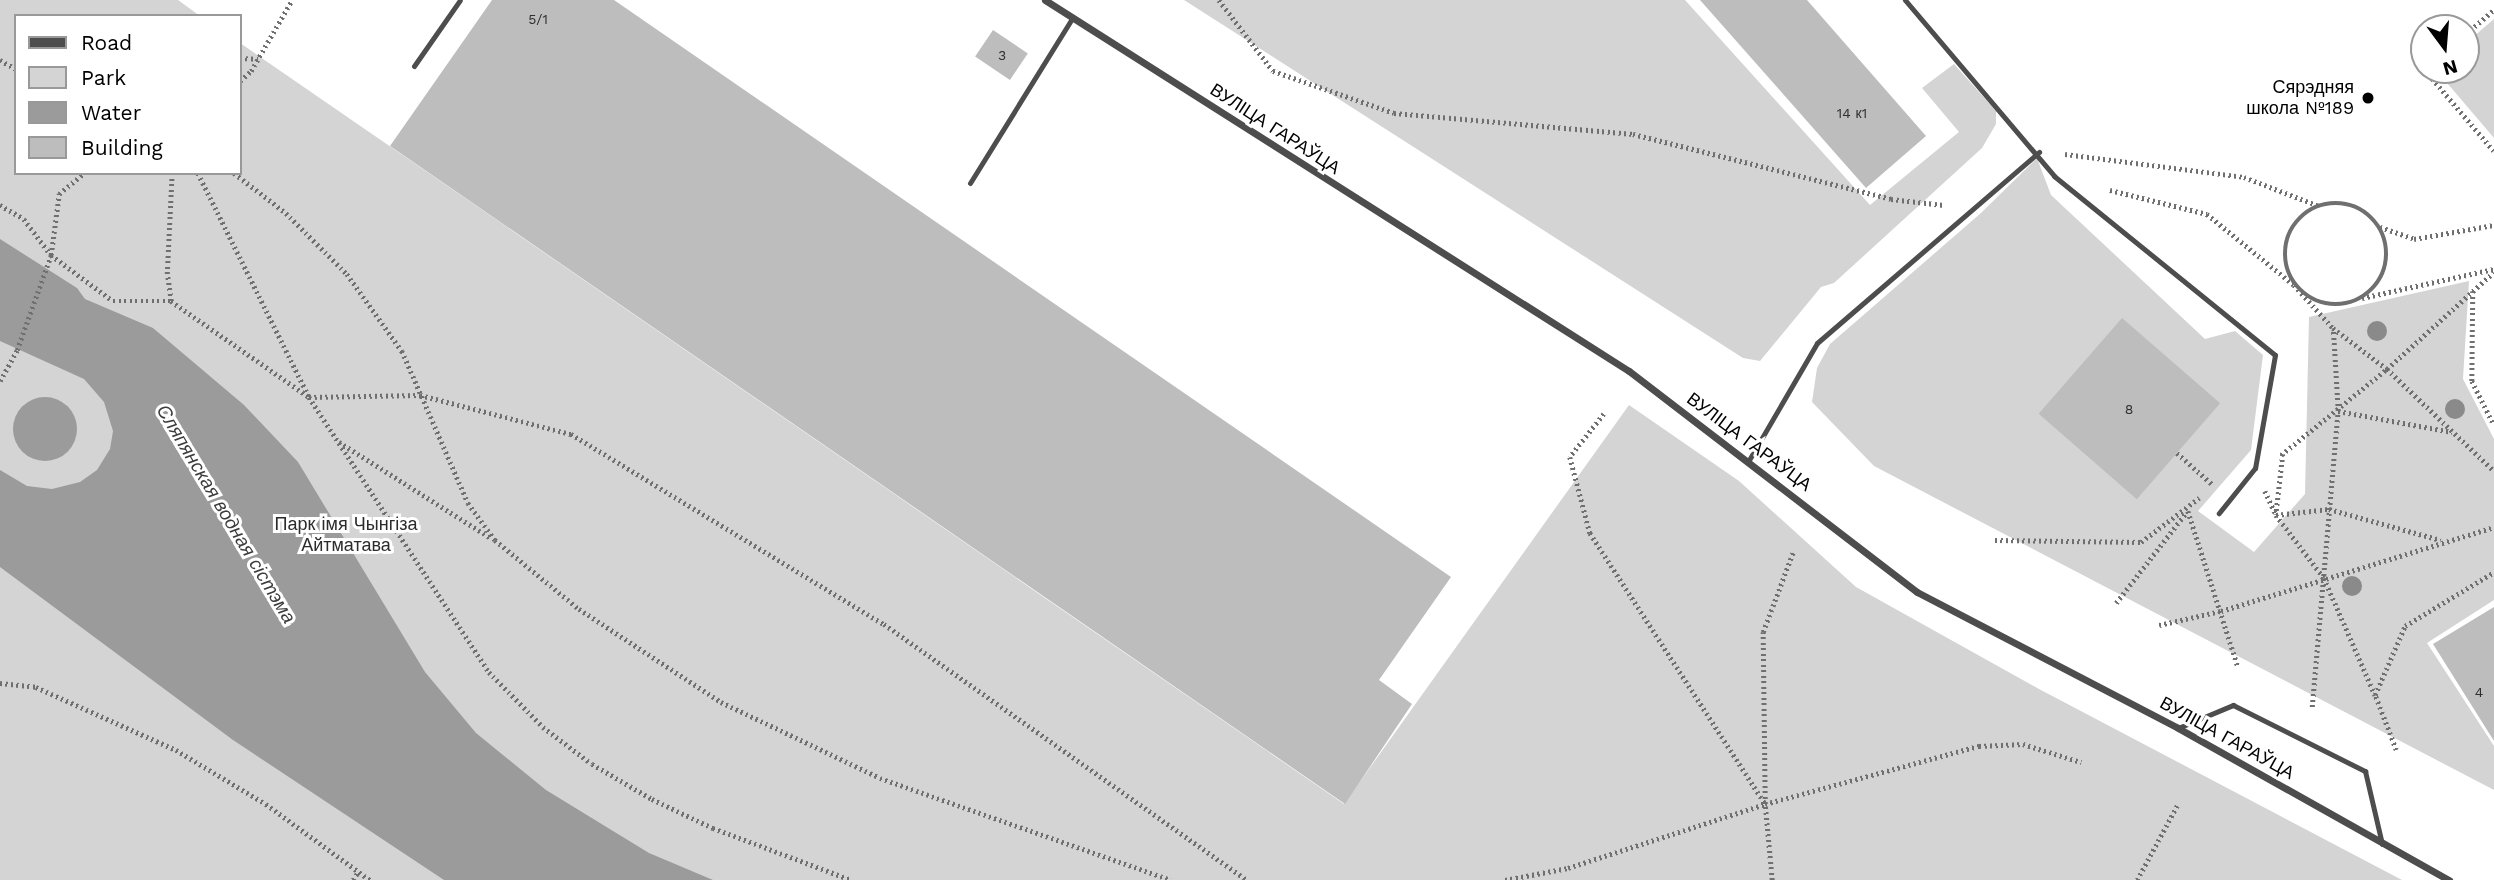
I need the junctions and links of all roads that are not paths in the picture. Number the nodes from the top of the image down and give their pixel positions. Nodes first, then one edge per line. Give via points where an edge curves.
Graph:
1 (460, 0) edge
2 (1045, 0) edge
3 (1905, 0) edge
4 (1073, 17) junction
5 (414, 66) dead end
6 (2039, 152) junction
7 (970, 183) dead end
8 (1749, 460) junction
9 (2219, 513) dead end
10 (2178, 729) junction
11 (2382, 844) junction
12 (2449, 880) edge

1 - 5 lane
2 - 4 street, ВУЛІЦА ГАРАЎЦА
3 - 6 lane
4 - 7 lane
4 - 8 street, ВУЛІЦА ГАРАЎЦА via 1629,371
6 - 8 lane via 1817,343
6 - 9 lane via 2054,176 2275,355 2255,468
8 - 10 street, ВУЛІЦА ГАРАЎЦА via 1917,592
10 - 11 street, ВУЛІЦА ГАРАЎЦА
10 - 11 lane via 2233,705 2365,771
11 - 12 street, ВУЛІЦА ГАРАЎЦА

